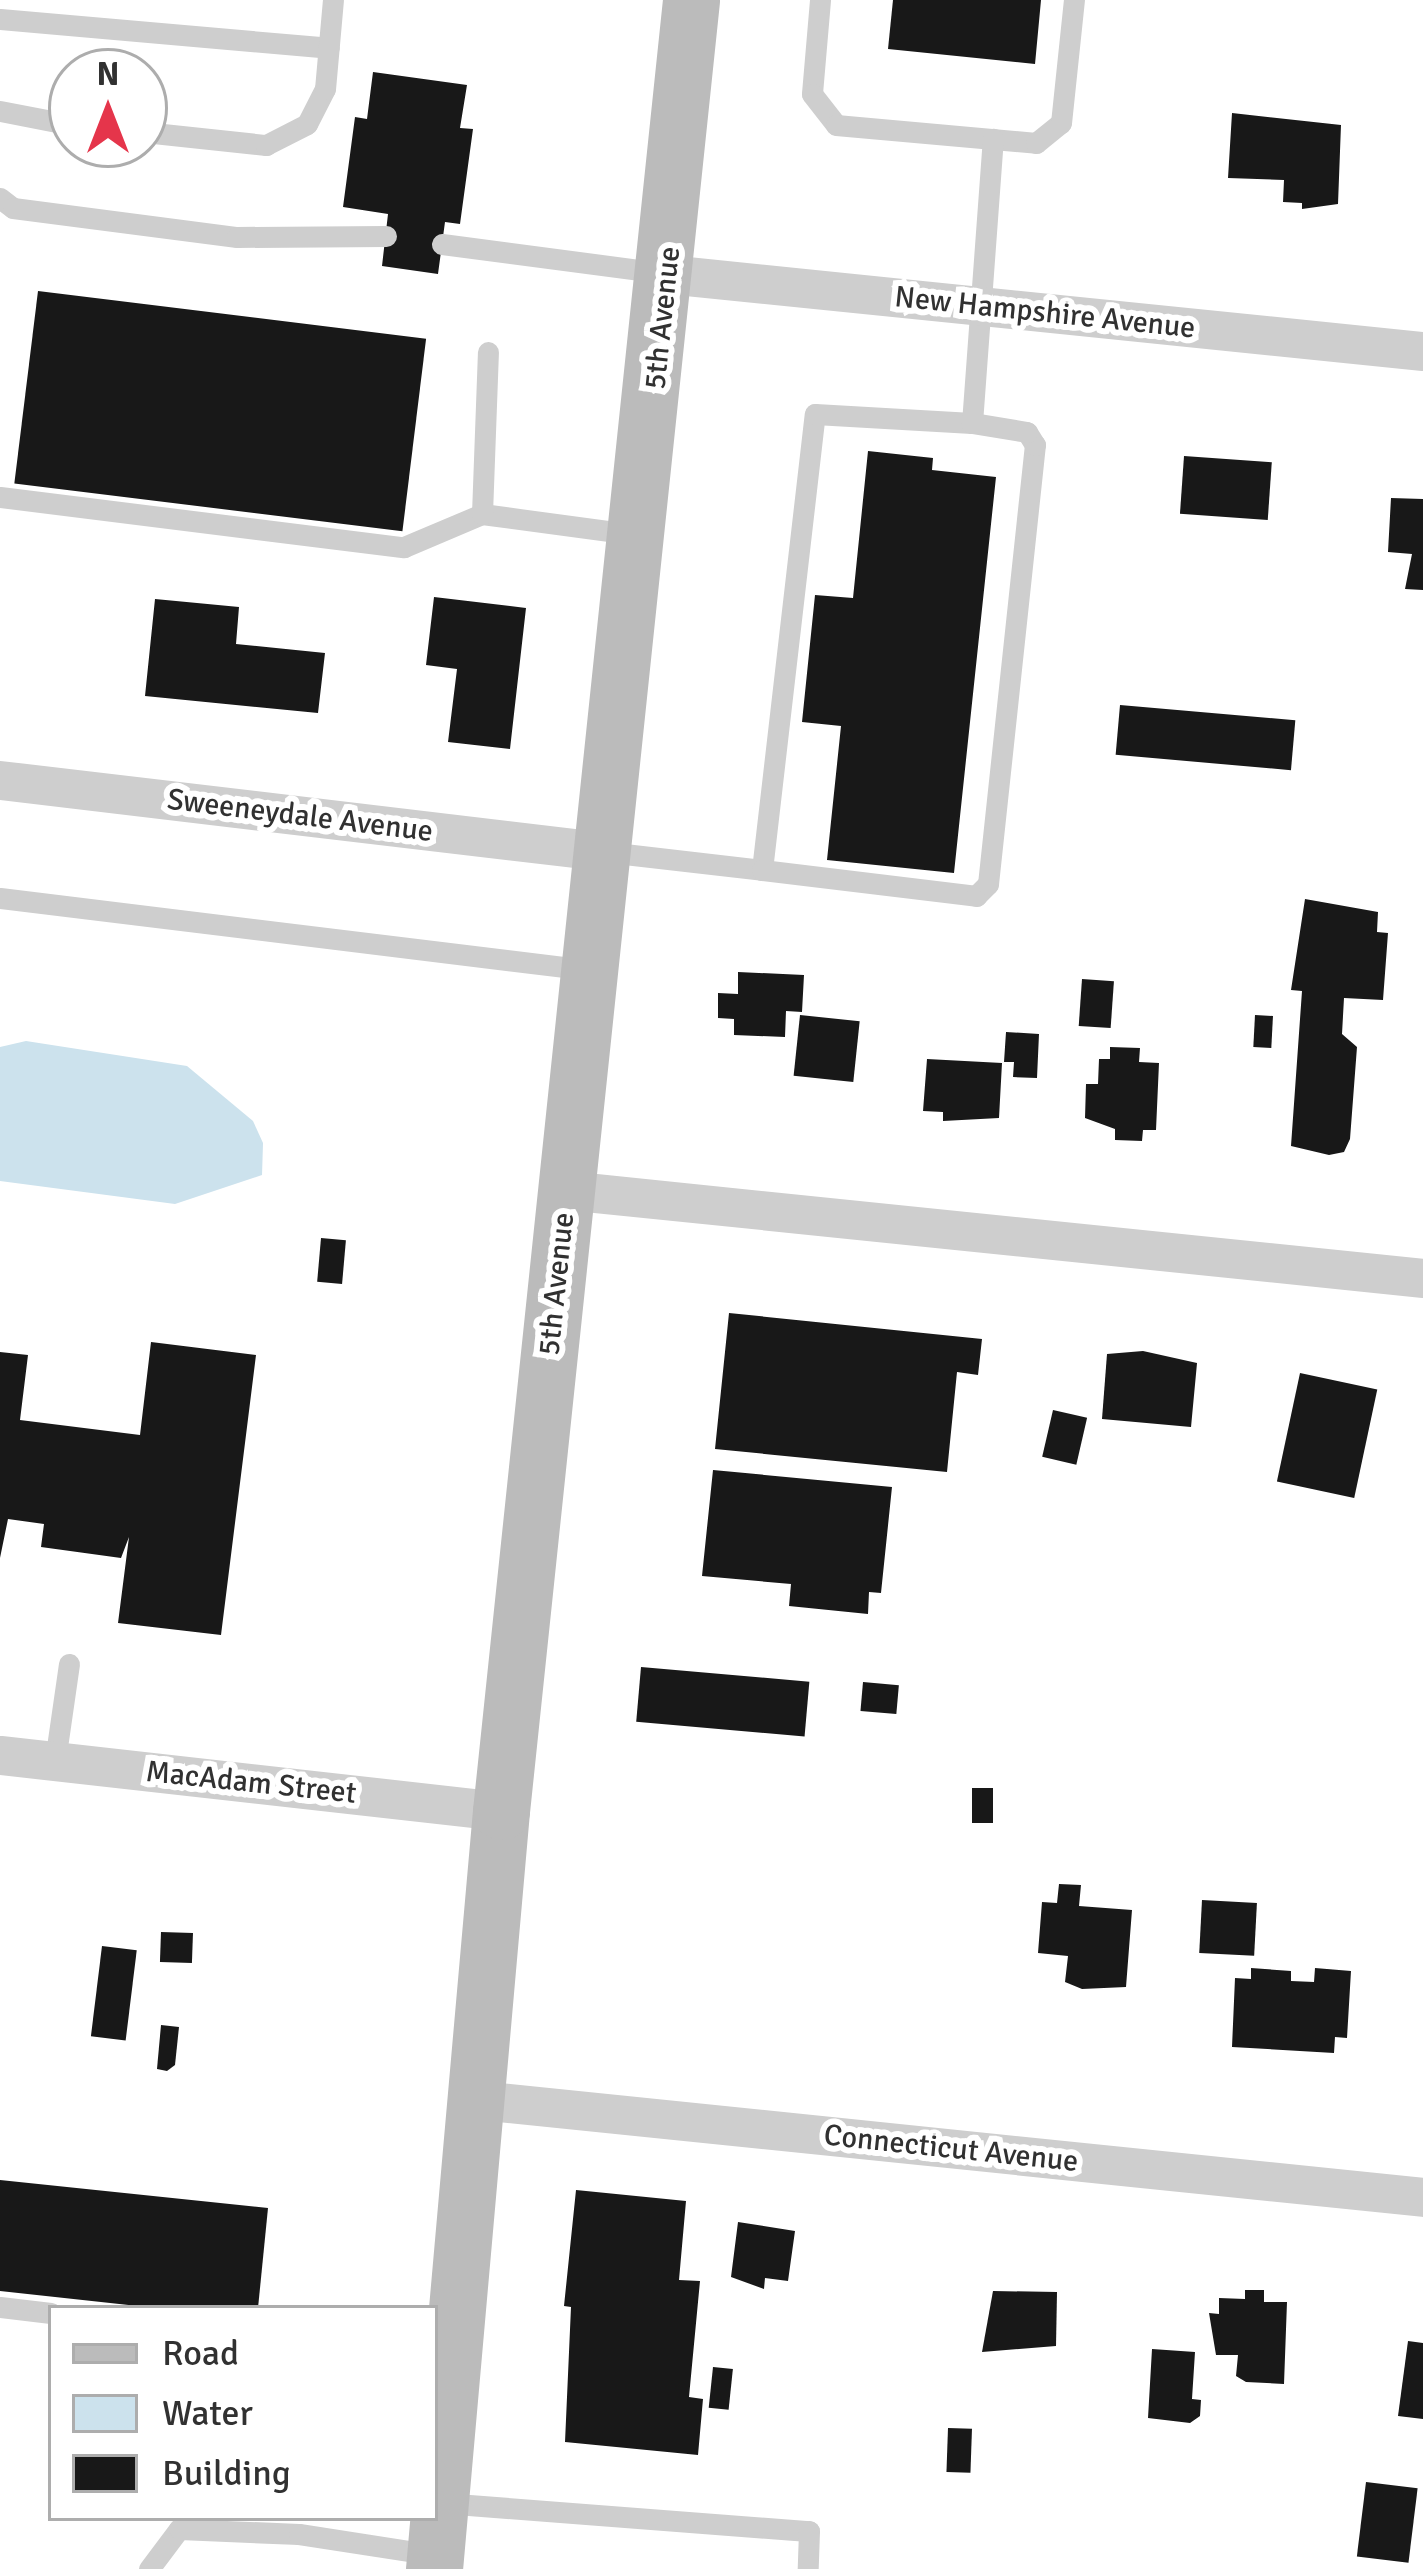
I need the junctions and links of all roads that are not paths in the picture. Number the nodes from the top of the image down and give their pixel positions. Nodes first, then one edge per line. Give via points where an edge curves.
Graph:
1 (333, 0) edge
2 (691, 0) edge
3 (820, 0) edge
4 (1074, 0) edge
5 (0, 19) edge
6 (329, 48) junction
7 (0, 110) edge
8 (48, 120) edge
9 (168, 135) edge
10 (993, 139) junction
11 (0, 198) edge
12 (386, 236) dead end
13 (442, 244) dead end
14 (667, 274) junction
15 (985, 307) junction
16 (1423, 351) edge
17 (488, 352) dead end
18 (972, 423) junction
19 (0, 497) edge
20 (482, 514) junction
21 (640, 535) junction
22 (0, 780) edge
23 (600, 851) junction
24 (761, 870) junction
25 (0, 898) edge
26 (588, 970) junction
27 (566, 1190) junction
28 (1423, 1278) edge
29 (69, 1664) dead end
30 (0, 1755) edge
31 (55, 1761) junction
32 (501, 1811) junction
33 (480, 2100) junction
34 (1423, 2197) edge
35 (0, 2307) edge
36 (48, 2313) edge
37 (446, 2356) edge
38 (437, 2542) edge
39 (148, 2569) edge
40 (808, 2569) edge

1 - 6 lane
2 - 14 main road, 5th Avenue
3 - 10 lane via 811,66 820,113 836,125
4 - 10 lane via 1053,137
5 - 6 lane
6 - 9 lane via 325,89 307,124 266,145
7 - 8 lane
10 - 15 lane
11 - 12 lane via 13,208 237,237
13 - 14 lane
14 - 15 street, New Hampshire Avenue
14 - 21 main road, 5th Avenue
15 - 16 street, New Hampshire Avenue
15 - 18 lane
17 - 20 lane
18 - 24 lane via 815,414
18 - 24 lane via 1027,432 1035,445 988,884 976,896
19 - 20 lane via 404,547
20 - 21 lane
21 - 23 main road, 5th Avenue
22 - 23 street, Sweeneydale Avenue
23 - 24 lane
23 - 26 main road, 5th Avenue
25 - 26 lane
26 - 27 main road, 5th Avenue
27 - 28 street
27 - 32 main road, 5th Avenue
29 - 31 lane
30 - 31 street, MacAdam Street
31 - 32 street, MacAdam Street
32 - 33 main road, 5th Avenue
33 - 34 street, Connecticut Avenue
33 - 37 main road, 5th Avenue
35 - 36 lane
37 - 38 main road, 5th Avenue
38 - 39 lane via 179,2529
38 - 40 lane via 809,2531

